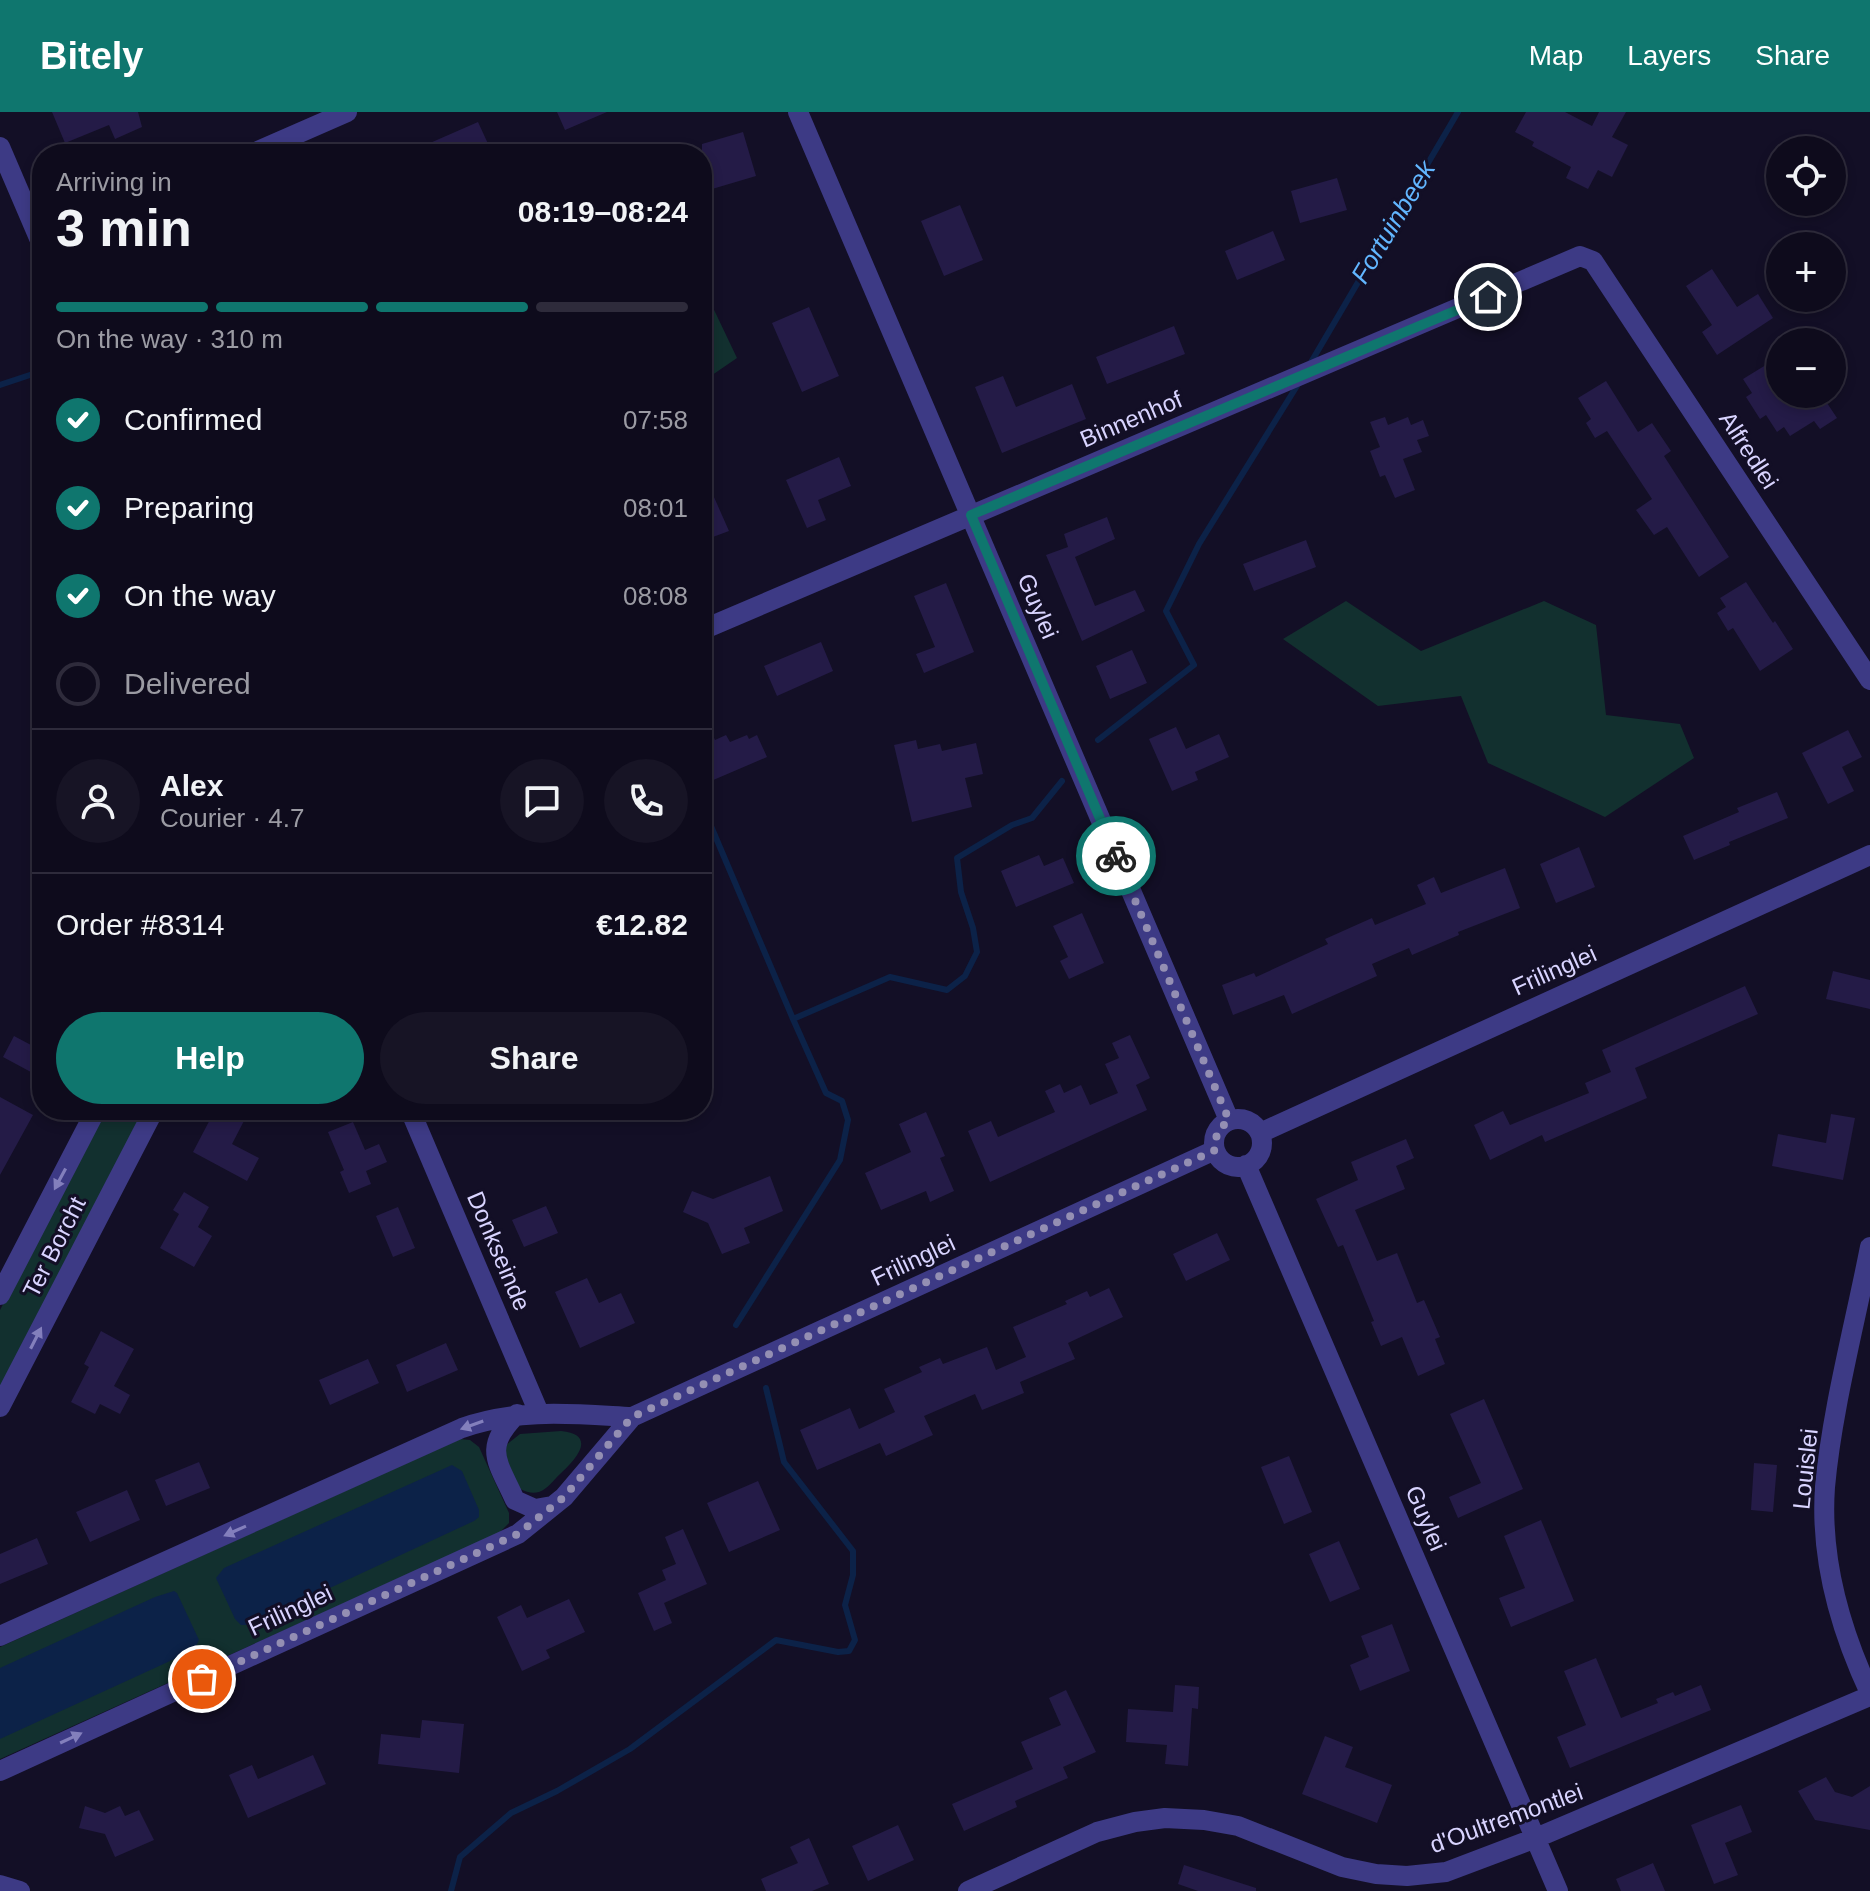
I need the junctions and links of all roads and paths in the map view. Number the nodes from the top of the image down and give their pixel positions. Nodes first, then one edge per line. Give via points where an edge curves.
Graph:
1 (347, 112) edge
2 (798, 112) edge
3 (274, 144) edge
4 (0, 147) edge
5 (32, 222) edge
6 (1580, 256) joint
7 (971, 515) junction
8 (712, 626) edge
9 (1870, 680) edge
10 (1870, 855) edge
11 (91, 1120) edge
12 (149, 1120) edge
13 (414, 1120) edge
14 (1229, 1120) junction
15 (1260, 1133) junction
16 (1215, 1150) junction
17 (1246, 1165) junction
18 (1870, 1247) edge
19 (0, 1295) edge
20 (0, 1407) edge
21 (539, 1413) junction
22 (517, 1414) junction
23 (632, 1417) junction
24 (552, 1506) junction
25 (0, 1636) edge
26 (1870, 1694) edge
27 (0, 1771) edge
28 (1536, 1838) junction
29 (0, 1885) edge
30 (20, 1891) edge
31 (968, 1891) edge
32 (1558, 1891) edge

1 - 3 street
2 - 7 street, Guylei
4 - 5 street
6 - 7 street, Binnenhof
6 - 9 street, Alfredlei via 1593,261
7 - 8 street, Binnenhof
7 - 14 street, Guylei
10 - 15 street, Frilinglei
11 -> 19 street, Ter Borcht
20 -> 12 street, Ter Borcht
13 - 21 street, Donkseinde
14 - 15 street via 1249,1121
14 - 16 street via 1217,1132
15 - 17 street via 1259,1155
16 - 17 street via 1225,1163
16 - 23 street, Frilinglei
17 - 28 street, Guylei
18 - 26 street, Louislei via 1825,1488 1835,1597
21 - 22 street, Frilinglei
21 - 23 street, Frilinglei
22 - 24 street via 496,1439 496,1457 515,1500 535,1509
22 -> 25 street, Frilinglei via 462,1428
23 - 24 street, Frilinglei
27 -> 24 street, Frilinglei via 518,1534
26 - 28 street, d'Oultremontlei
28 - 31 street, d'Oultremontlei via 1446,1872 1407,1876 1342,1867 1238,1826 1165,1818 1097,1832
28 - 32 street, Guylei
29 - 30 street

